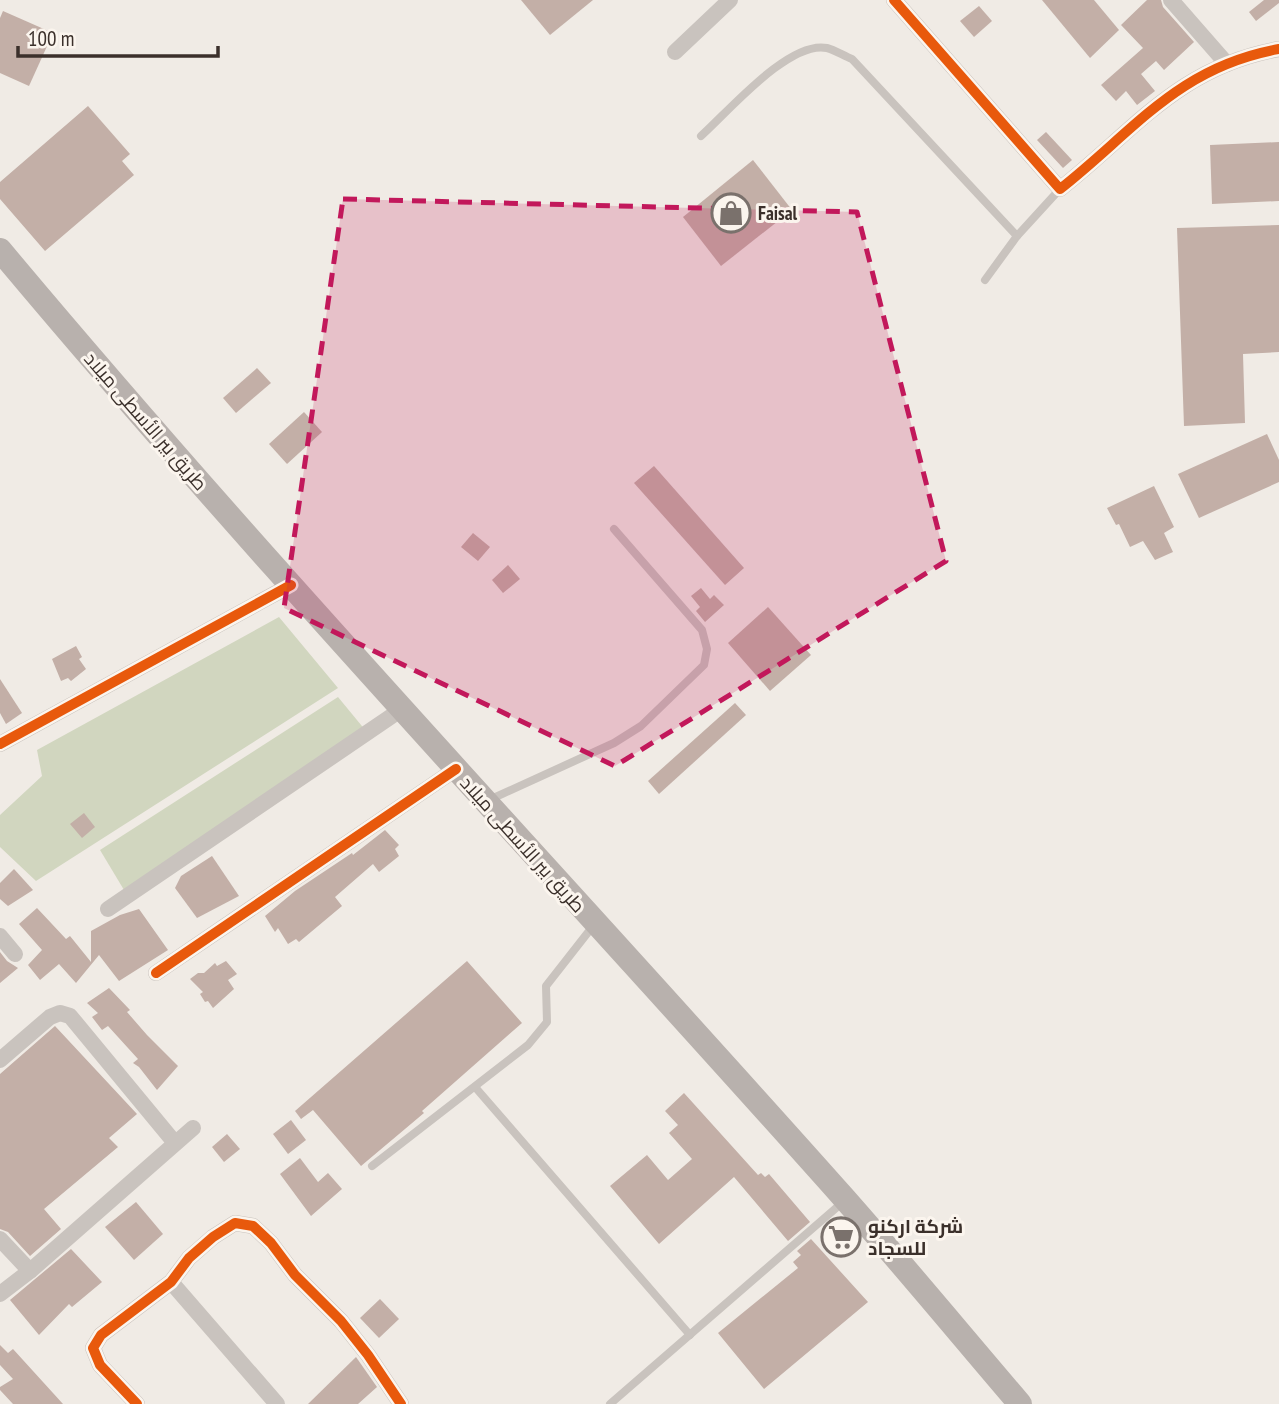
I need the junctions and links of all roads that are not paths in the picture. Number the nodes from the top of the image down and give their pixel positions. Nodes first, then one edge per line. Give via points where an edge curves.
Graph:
1 (730, 0) edge
2 (894, 0) edge
3 (1171, 0) edge
4 (1279, 49) edge
5 (675, 52) dead end
6 (1227, 64) junction
7 (701, 136) dead end
8 (1060, 189) junction
9 (1017, 236) junction
10 (0, 250) edge
11 (985, 281) dead end
12 (614, 529) dead end
13 (291, 585) junction
14 (402, 709) junction
15 (0, 744) edge
16 (456, 769) junction
17 (486, 802) junction
18 (108, 909) dead end
19 (594, 924) junction
20 (0, 936) edge
21 (15, 954) dead end
22 (156, 973) dead end
23 (0, 1060) edge
24 (475, 1087) junction
25 (193, 1128) dead end
26 (175, 1143) junction
27 (372, 1166) dead end
28 (846, 1200) junction
29 (0, 1239) edge
30 (30, 1271) junction
31 (172, 1282) junction
32 (0, 1294) edge
33 (690, 1335) junction
34 (398, 1398) edge
35 (137, 1404) edge
36 (277, 1404) edge
37 (380, 1404) edge
38 (610, 1404) edge
39 (1020, 1404) edge

1 - 5 street
2 - 8 street
3 - 6 street
4 - 6 street
6 - 8 street via 1191,80 1158,103
7 - 9 lane via 782,61 804,50 825,48 852,59
8 - 9 lane
9 - 11 lane
10 - 13 main road, طريق بير الأسطى ميلاد via 122,396
12 - 17 lane via 702,630 707,649 704,665 641,726 614,743
13 - 14 main road, طريق بير الأسطى ميلاد
13 - 15 street
14 - 16 main road, طريق بير الأسطى ميلاد
14 - 18 street
16 - 17 main road, طريق بير الأسطى ميلاد
16 - 22 street
17 - 19 main road, طريق بير الأسطى ميلاد
19 - 24 lane via 546,986 547,1022 528,1045
19 - 28 main road, طريق بير الأسطى ميلاد
20 - 21 street
23 - 26 street via 50,1017 70,1016
24 - 27 lane
24 - 33 lane
25 - 26 street
26 - 30 street
28 - 33 lane
28 - 39 main road, طريق بير الأسطى ميلاد
29 - 30 street
30 - 32 street
31 - 34 street via 189,1258 213,1237 235,1223 253,1226 341,1321
31 - 35 street via 101,1335 93,1349 100,1365
31 - 36 street
33 - 38 lane
34 - 37 street

